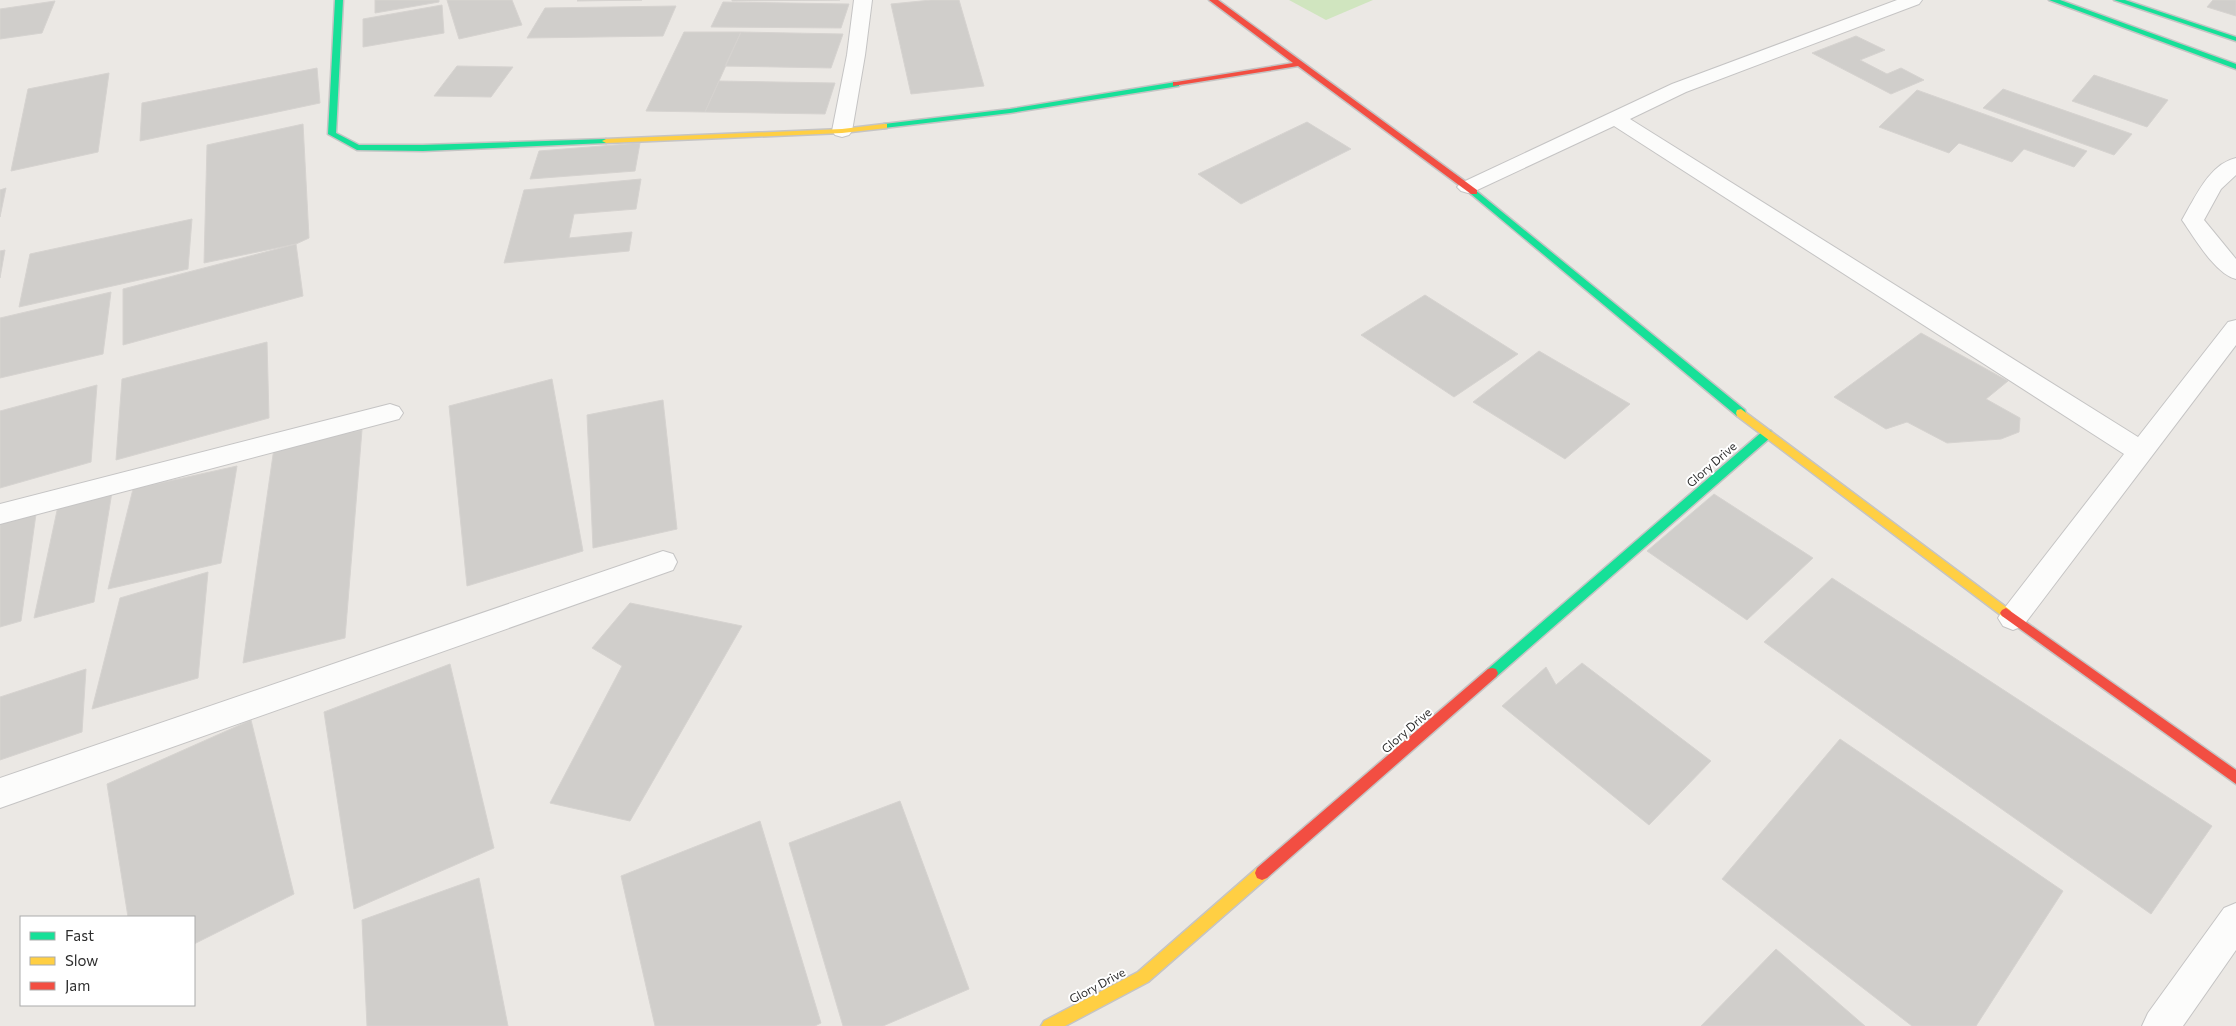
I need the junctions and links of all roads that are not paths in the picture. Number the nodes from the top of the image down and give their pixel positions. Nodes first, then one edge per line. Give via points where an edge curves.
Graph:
1 (338, 0) edge
2 (863, 0) edge
3 (1213, 0) edge
4 (1913, 0) edge
5 (2053, 0) edge
6 (2118, 0) edge
7 (2236, 39) edge
8 (1299, 64) junction
9 (2236, 67) edge
10 (1615, 118) junction
11 (842, 131) junction
12 (2236, 164) edge
13 (1468, 187) junction
14 (2236, 272) edge
15 (2236, 328) edge
16 (390, 413) dead end
17 (1767, 434) junction
18 (2141, 452) junction
19 (0, 514) edge
20 (663, 562) dead end
21 (2013, 618) junction
22 (2236, 778) edge
23 (0, 793) edge
24 (2236, 920) edge
25 (1049, 1026) edge
26 (2161, 1026) edge

1 - 11 street via 332,134 357,147 422,148
2 - 11 street
3 - 8 street
4 - 10 street via 1680,88
5 - 9 street
6 - 7 street
8 - 11 street via 1010,110
8 - 13 street
10 - 13 street
10 - 18 street
12 - 14 street via 2212,186 2193,220
13 - 17 street
15 - 18 street
16 - 19 street
17 - 21 street
17 - 25 street, Glory Drive via 1143,977
18 - 21 street
20 - 23 street
21 - 22 street
24 - 26 street

